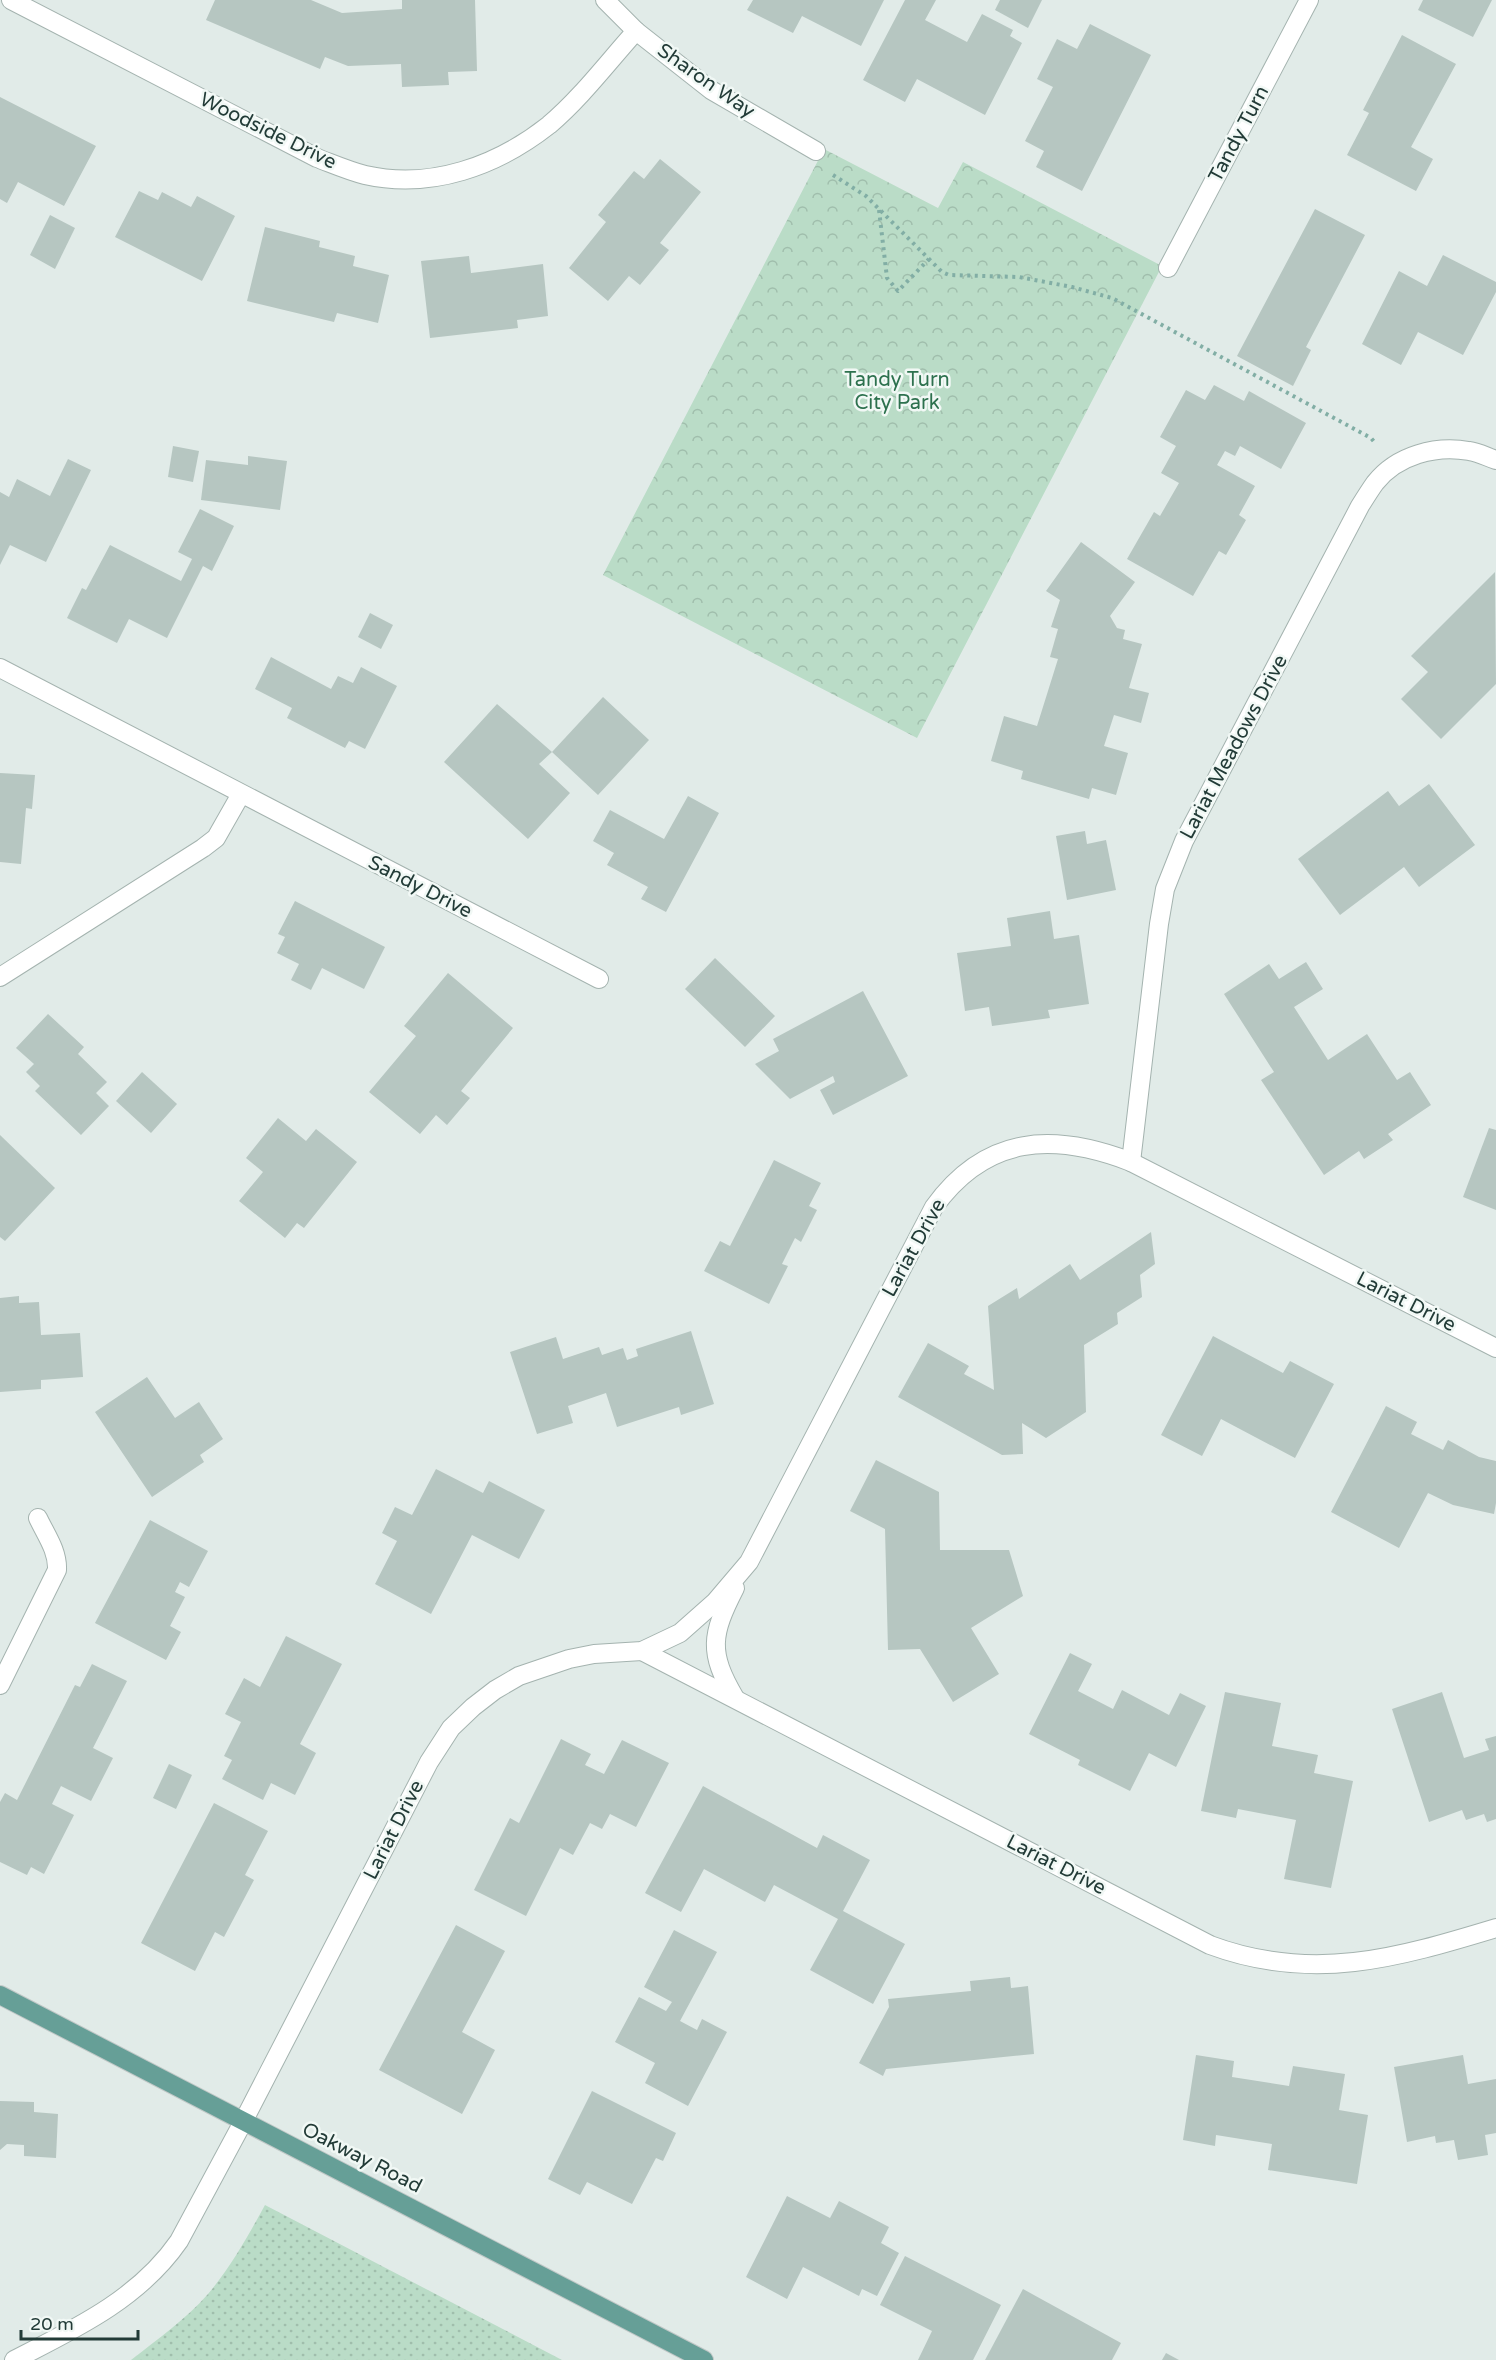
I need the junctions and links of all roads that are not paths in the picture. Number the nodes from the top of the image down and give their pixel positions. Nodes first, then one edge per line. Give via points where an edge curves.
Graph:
1 (11, 0) edge
2 (605, 0) edge
3 (1309, 0) edge
4 (636, 31) junction
5 (816, 151) road end
6 (1168, 268) dead end
7 (1496, 460) edge
8 (0, 668) edge
9 (241, 794) junction
10 (0, 977) edge
11 (599, 979) dead end
12 (1131, 1162) junction
13 (1496, 1348) edge
14 (38, 1518) dead end
15 (749, 1562) junction
16 (642, 1651) junction
17 (0, 1685) edge
18 (735, 1698) junction
19 (1496, 1928) edge
20 (0, 1995) edge
21 (243, 2122) junction
22 (14, 2360) edge
23 (704, 2360) edge

1 - 4 street, Woodside Drive via 317,158 365,175 410,180 453,175 484,164 549,125
2 - 4 street, Sharon Way
3 - 6 street, Tandy Turn
4 - 5 street, Sharon Way via 711,90
7 - 12 street, Lariat Meadows Drive via 1470,451 1414,455 1376,482 1175,861 1159,924
8 - 9 street, Sandy Drive
9 - 10 street via 216,838 203,848
9 - 11 street, Sandy Drive
12 - 13 street, Lariat Drive
12 - 15 street, Lariat Drive via 1092,1148 1046,1142 995,1156 967,1170 948,1187
14 - 17 street via 55,1551 57,1570
15 - 16 street, Lariat Drive via 699,1618 680,1633
15 - 18 street via 724,1611 715,1647 720,1670
16 - 18 street, Lariat Drive
16 - 21 street, Lariat Drive via 594,1654 543,1666 495,1690 452,1728 429,1762
18 - 19 street, Lariat Drive via 1210,1946 1232,1953 1278,1963 1369,1962
20 - 21 main road, Oakway Road
21 - 22 street, Lariat Drive via 179,2241 147,2279 116,2304
21 - 23 main road, Oakway Road

